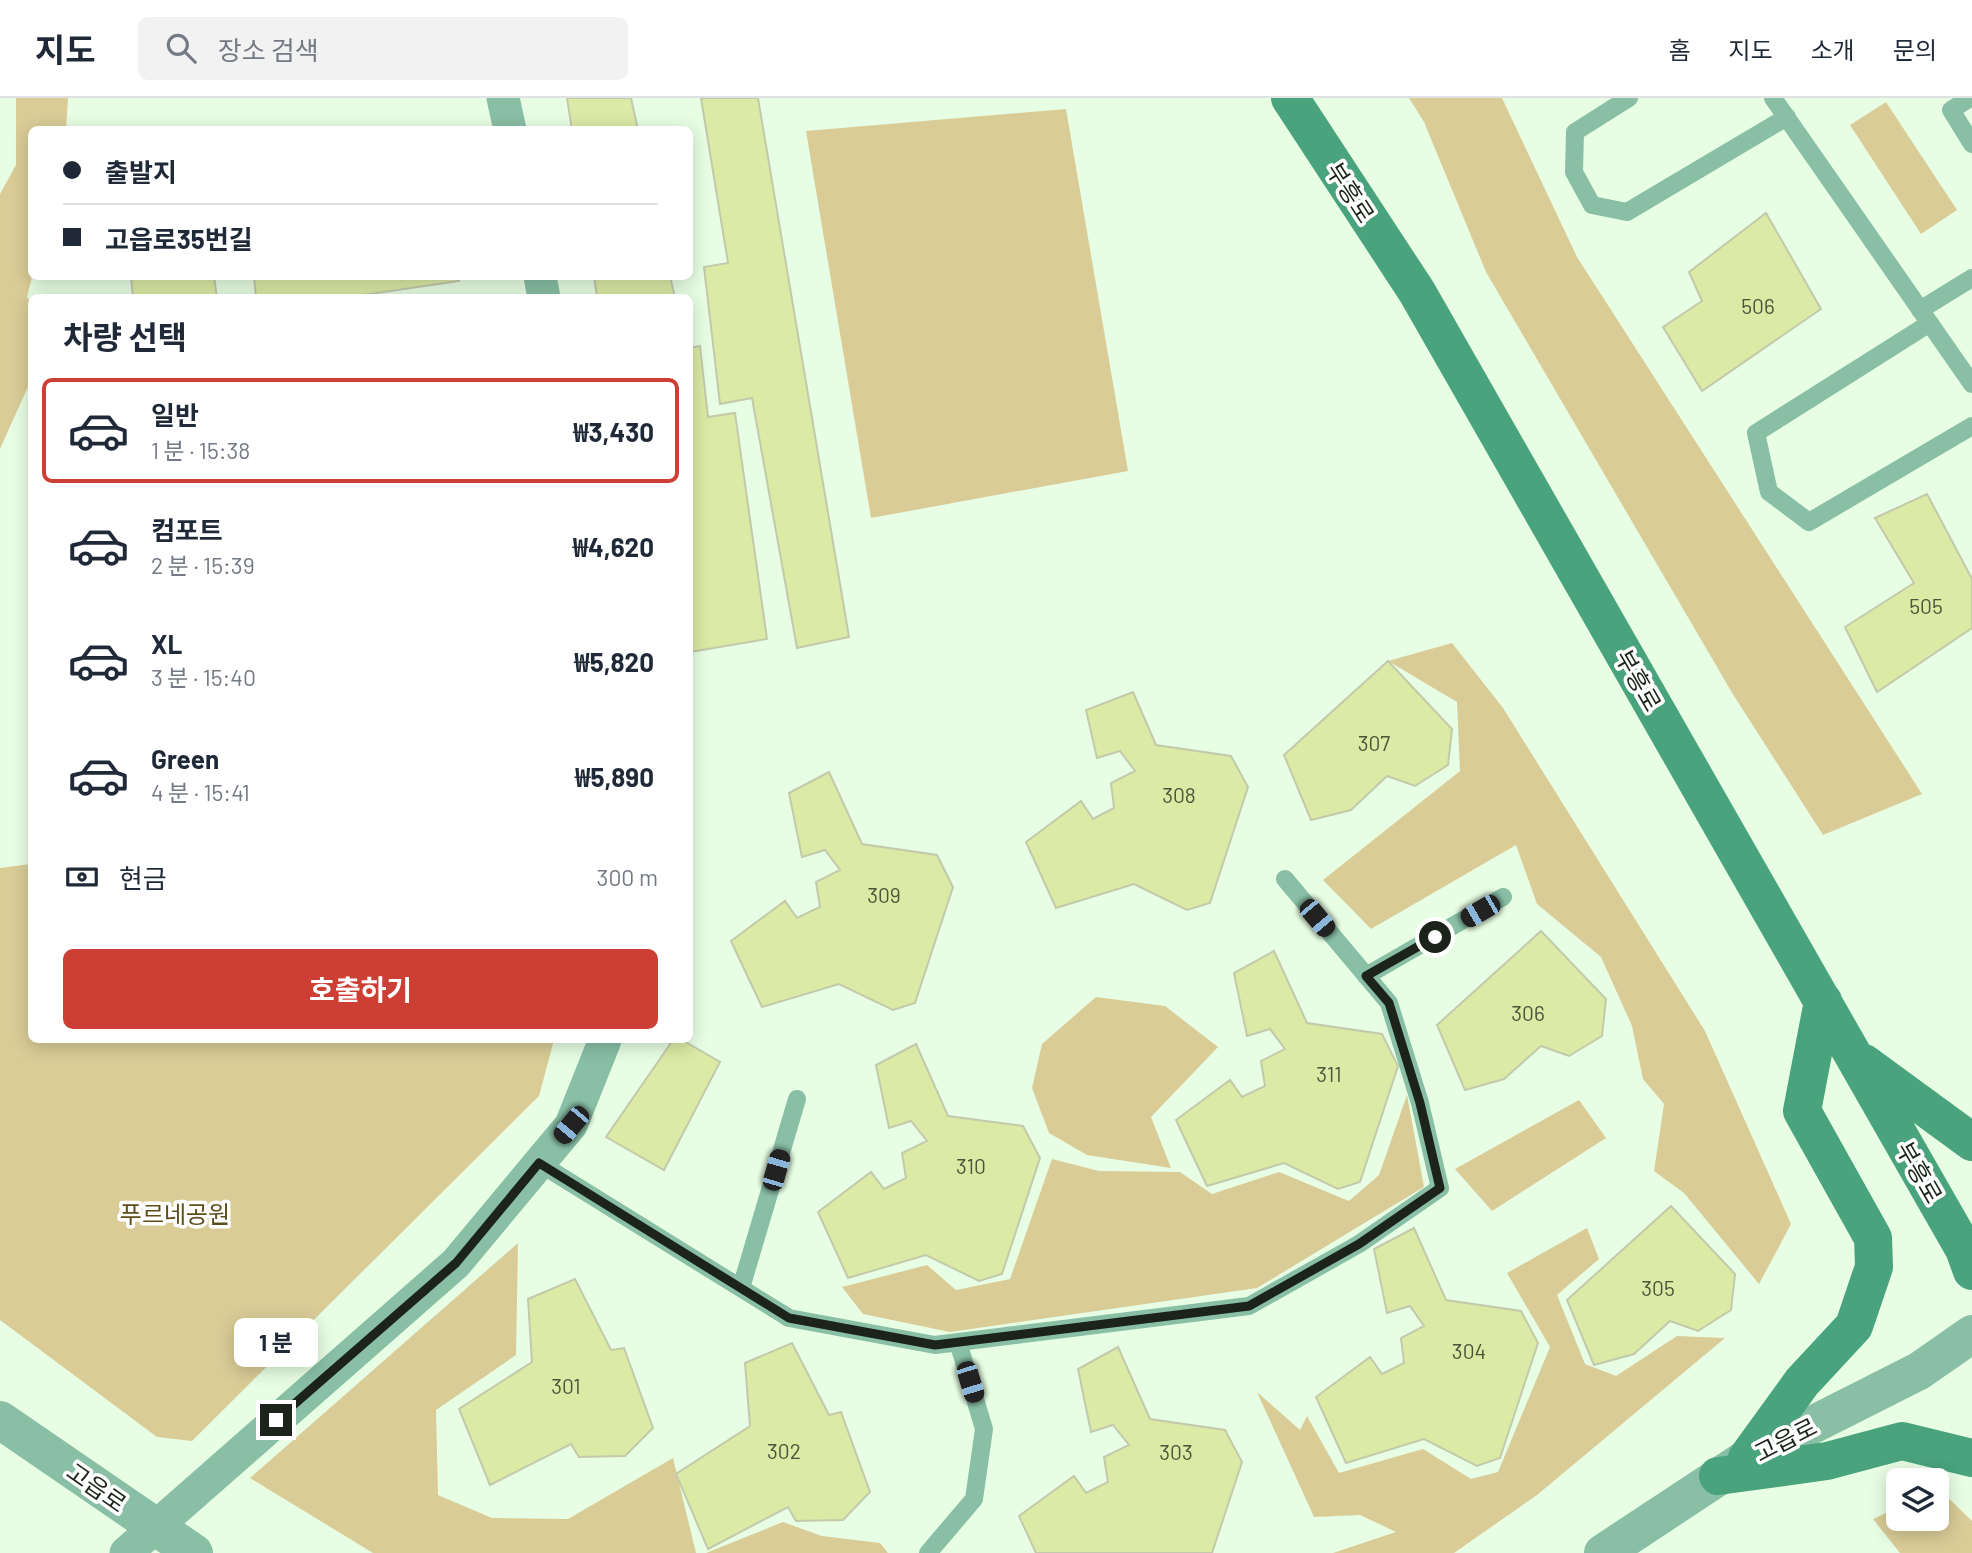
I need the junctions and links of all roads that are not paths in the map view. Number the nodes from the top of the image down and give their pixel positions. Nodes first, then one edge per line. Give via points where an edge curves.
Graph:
1 (503, 98) edge
2 (1290, 98) edge
3 (1629, 98) edge
4 (1773, 98) edge
5 (1970, 98) edge
6 (1787, 117) junction
7 (509, 126) edge
8 (1972, 144) edge
9 (1972, 278) edge
10 (1925, 317) junction
11 (1972, 384) edge
12 (1972, 426) edge
13 (1285, 880) dead end
14 (1503, 897) dead end
15 (1366, 976) junction
16 (1823, 1001) junction
17 (604, 1043) edge
18 (1854, 1056) junction
19 (797, 1098) dead end
20 (1972, 1142) edge
21 (539, 1163) junction
22 (1972, 1271) edge
23 (741, 1288) junction
24 (1972, 1334) edge
25 (958, 1342) junction
26 (0, 1420) edge
27 (1972, 1458) edge
28 (1732, 1467) junction
29 (155, 1527) junction
30 (126, 1553) edge
31 (194, 1553) edge
32 (928, 1553) edge
33 (1603, 1553) edge

1 - 7 street
2 - 16 main road, 부흥로 via 1417,292
3 - 6 lane via 1575,132 1574,159 1574,172 1592,205 1627,212
4 - 6 lane
5 - 8 lane via 1951,110
6 - 10 lane
9 - 10 lane
10 - 11 lane
10 - 12 lane via 1756,433 1769,492 1809,522
13 - 15 lane
14 - 15 lane
15 - 25 lane via 1389,1003 1440,1188 1359,1244 1249,1306
16 - 18 main road, 부흥로
16 - 28 main road via 1802,1111 1873,1238 1874,1268 1854,1326
17 - 21 street via 571,1125
18 - 20 main road
18 - 22 main road, 부흥로 via 1964,1249
19 - 23 lane
21 - 23 lane
21 - 29 street via 456,1263
23 - 25 lane via 789,1318 935,1345
24 - 28 street, 고읍로 via 1919,1371
25 - 32 lane via 984,1429 983,1441 974,1499
26 - 29 street, 고읍로
27 - 28 main road via 1902,1441 1827,1461
28 - 33 street, 고읍로
29 - 30 street
29 - 31 street, 고읍로

